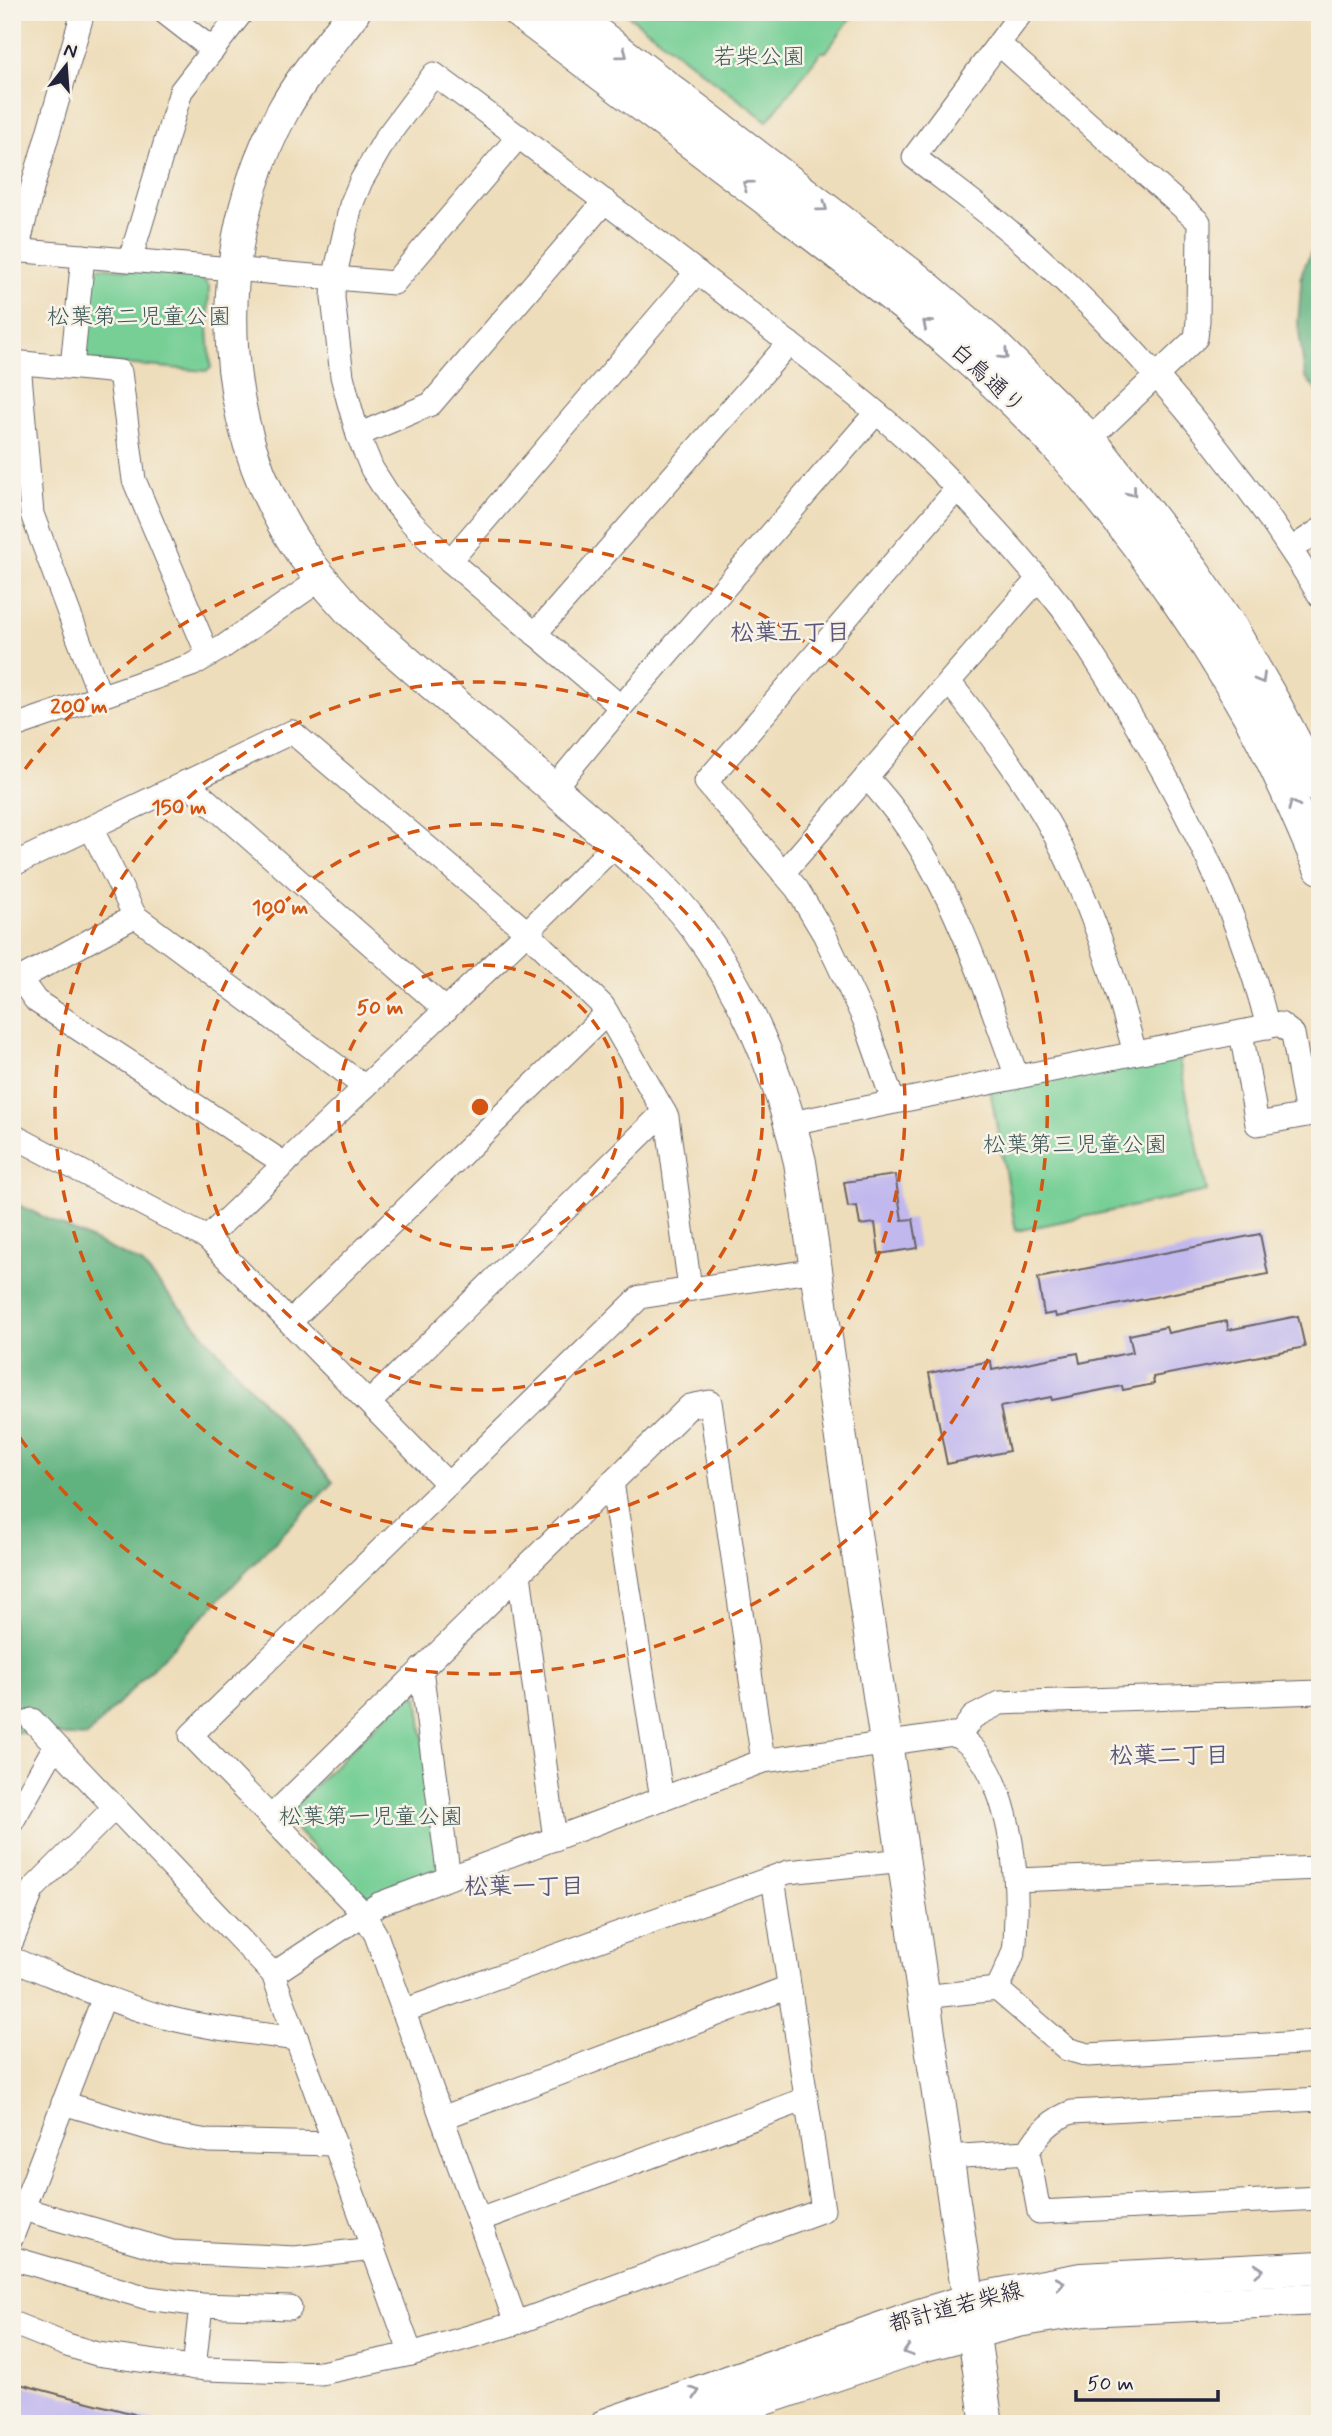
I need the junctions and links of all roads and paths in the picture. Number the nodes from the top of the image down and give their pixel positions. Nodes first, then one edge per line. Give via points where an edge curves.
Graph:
1 (83, 12) edge
2 (164, 12) edge
3 (242, 12) edge
4 (354, 12) edge
5 (518, 12) edge
6 (569, 12) edge
7 (1022, 12) edge
8 (999, 44) junction
9 (213, 50) junction
10 (519, 136) junction
11 (605, 201) junction
12 (15, 250) edge
13 (83, 256) junction
14 (131, 260) junction
15 (234, 270) junction
16 (697, 272) junction
17 (334, 279) junction
18 (789, 343) junction
19 (16, 363) edge
20 (72, 368) junction
21 (1156, 377) junction
22 (876, 413) junction
23 (358, 435) junction
24 (1077, 447) junction
25 (957, 489) junction
26 (1320, 530) edge
27 (1291, 549) junction
28 (450, 561) junction
29 (321, 579) junction
30 (1038, 579) junction
31 (1320, 596) edge
32 (535, 634) junction
33 (208, 655) junction
34 (949, 682) junction
35 (100, 696) junction
36 (621, 707) junction
37 (12, 727) edge
38 (866, 777) junction
39 (186, 782) junction
40 (554, 788) junction
41 (1320, 789) edge
42 (91, 828) junction
43 (616, 844) junction
44 (12, 865) edge
45 (1320, 868) edge
46 (783, 873) junction
47 (135, 916) junction
48 (527, 932) junction
49 (16, 981) edge
50 (446, 1010) junction
51 (607, 1013) junction
52 (1268, 1027) junction
53 (1241, 1032) junction
54 (1135, 1053) junction
55 (1017, 1077) junction
56 (365, 1087) junction
57 (893, 1101) junction
58 (664, 1112) junction
59 (791, 1123) junction
60 (12, 1135) edge
61 (285, 1164) junction
62 (208, 1238) junction
63 (816, 1270) junction
64 (690, 1289) junction
65 (290, 1322) junction
66 (369, 1403) junction
67 (612, 1482) junction
68 (448, 1484) junction
69 (519, 1574) junction
70 (421, 1669) junction
71 (1320, 1692) edge
72 (32, 1720) dead end
73 (958, 1737) junction
74 (887, 1743) junction
75 (55, 1746) junction
76 (764, 1761) junction
77 (662, 1799) junction
78 (114, 1808) junction
79 (271, 1817) junction
80 (12, 1822) edge
81 (555, 1839) junction
82 (905, 1860) junction
83 (1320, 1868) edge
84 (449, 1878) junction
85 (773, 1878) junction
86 (1016, 1880) junction
87 (364, 1914) junction
88 (12, 1941) edge
89 (12, 1959) edge
90 (273, 1974) junction
91 (789, 1987) junction
92 (997, 1989) junction
93 (104, 1997) junction
94 (923, 1997) junction
95 (403, 2011) junction
96 (297, 2039) junction
97 (1320, 2042) edge
98 (806, 2099) junction
99 (1320, 2099) edge
100 (63, 2103) junction
101 (442, 2118) junction
102 (335, 2144) junction
103 (1028, 2152) junction
104 (947, 2157) junction
105 (1320, 2198) edge
106 (23, 2209) junction
107 (479, 2220) junction
108 (12, 2236) edge
109 (373, 2249) junction
110 (12, 2258) edge
111 (1320, 2267) edge
112 (1320, 2299) edge
113 (969, 2300) junction
114 (201, 2305) junction
115 (290, 2308) dead end
116 (12, 2323) edge
117 (516, 2323) junction
118 (974, 2333) junction
119 (411, 2354) junction
120 (194, 2368) junction
121 (607, 2424) edge
122 (690, 2424) edge
123 (987, 2424) edge

1 - 12 street
2 - 9 street
3 - 9 street
4 - 15 street via 302,82 266,146 241,220
24 -> 5 street, 白鳥通り via 901,301
6 -> 24 street, 白鳥通り via 917,279 989,340
7 - 8 street
8 - 21 street via 1199,222 1196,338
8 - 21 street via 914,156 1029,248
9 - 14 street via 181,91
10 - 11 street
10 - 17 street via 394,283
10 - 17 street via 434,74 386,138 361,181
11 - 16 street
11 - 23 street via 431,404
12 - 13 street
13 - 14 street
13 - 20 street
14 - 15 street
15 - 17 street
15 - 29 street via 232,347 244,429 280,520
16 - 18 street
16 - 28 street
17 - 23 street via 336,339
18 - 22 street
18 - 32 street
19 - 20 street
19 - 35 street via 32,514
20 - 33 street via 120,372 134,481
21 - 24 street
21 - 27 street
22 - 25 street
22 - 36 street
23 - 28 street via 388,494
24 -> 41 street, 白鳥通り via 1192,571 1231,627
45 -> 24 street, 白鳥通り via 1249,717 1204,642 1121,524
25 - 30 street
25 - 46 street via 706,782
26 - 27 street
27 - 31 street
28 - 32 street
29 - 33 street
29 - 40 street via 349,611
30 - 34 street
30 - 52 street via 1132,718 1177,799 1224,897
32 - 36 street
33 - 35 street via 192,665
34 - 38 street
34 - 54 street via 1038,805 1070,867 1116,982
35 - 37 street
36 - 40 street
38 - 46 street
38 - 55 street via 925,857 951,905
39 - 42 street
39 - 48 street via 292,732
39 - 50 street
40 - 43 street
42 - 44 street
42 - 47 street
43 - 48 street
43 - 59 street via 674,901 732,982 756,1026
46 - 57 street via 824,934 852,992
47 - 49 street
47 - 56 street
48 - 50 street
48 - 51 street
49 - 61 street via 36,1001
50 - 56 street
51 - 58 street
51 - 65 street
52 - 53 street
52 - 53 street via 1280,1024 1293,1034 1307,1115 1257,1124
53 - 54 street
54 - 55 street
55 - 57 street
56 - 61 street
57 - 59 street
58 - 64 street
58 - 66 street
59 - 63 street
60 - 62 street
61 - 62 street
62 - 65 street
63 - 64 street
63 - 74 street
64 - 68 street via 640,1297
65 - 66 street
66 - 68 street
67 - 69 street
67 - 76 street via 690,1406 710,1402
67 - 77 street
68 - 79 street via 191,1735
69 - 70 street
69 - 81 street
70 - 79 street
70 - 84 street
71 - 73 street via 1000,1703 974,1717
72 - 75 street
73 - 74 street
73 - 86 street via 972,1746 996,1784 1008,1824
74 - 76 street
74 - 82 street
75 - 78 street
75 - 80 street
76 - 77 street
77 - 81 street
78 - 88 street via 33,1889
78 - 90 street
79 - 87 street
81 - 84 street
82 - 85 street via 788,1872
82 - 94 street
83 - 86 street
84 - 87 street
85 - 91 street
85 - 95 street
86 - 92 street via 1014,1948
87 - 90 street
87 - 95 street
89 - 93 street
90 - 96 street
91 - 98 street
91 - 101 street
92 - 94 street
92 - 97 street via 1078,2054
93 - 96 street via 163,2017
93 - 100 street
94 - 104 street
95 - 101 street
96 - 102 street
98 - 107 street
98 - 117 street via 823,2210
99 - 103 street via 1072,2112 1046,2127
100 - 102 street via 208,2141
100 - 106 street
101 - 107 street
102 - 109 street
103 - 104 street
103 - 105 street via 1039,2213
104 - 113 street
106 - 108 street
106 - 109 street via 172,2252 295,2258
107 - 117 street
109 - 119 street
110 - 114 street via 127,2293
113 -> 111 street, 都計道若柴線 via 1081,2280
112 - 118 street, 都計道若柴線 via 1084,2309
113 - 118 street
121 -> 113 street, 都計道若柴線
114 - 115 street
114 - 120 street
116 - 120 street via 97,2354
117 - 119 street
118 -> 122 street, 都計道若柴線 via 921,2346
118 - 123 street
119 - 120 street via 321,2373

